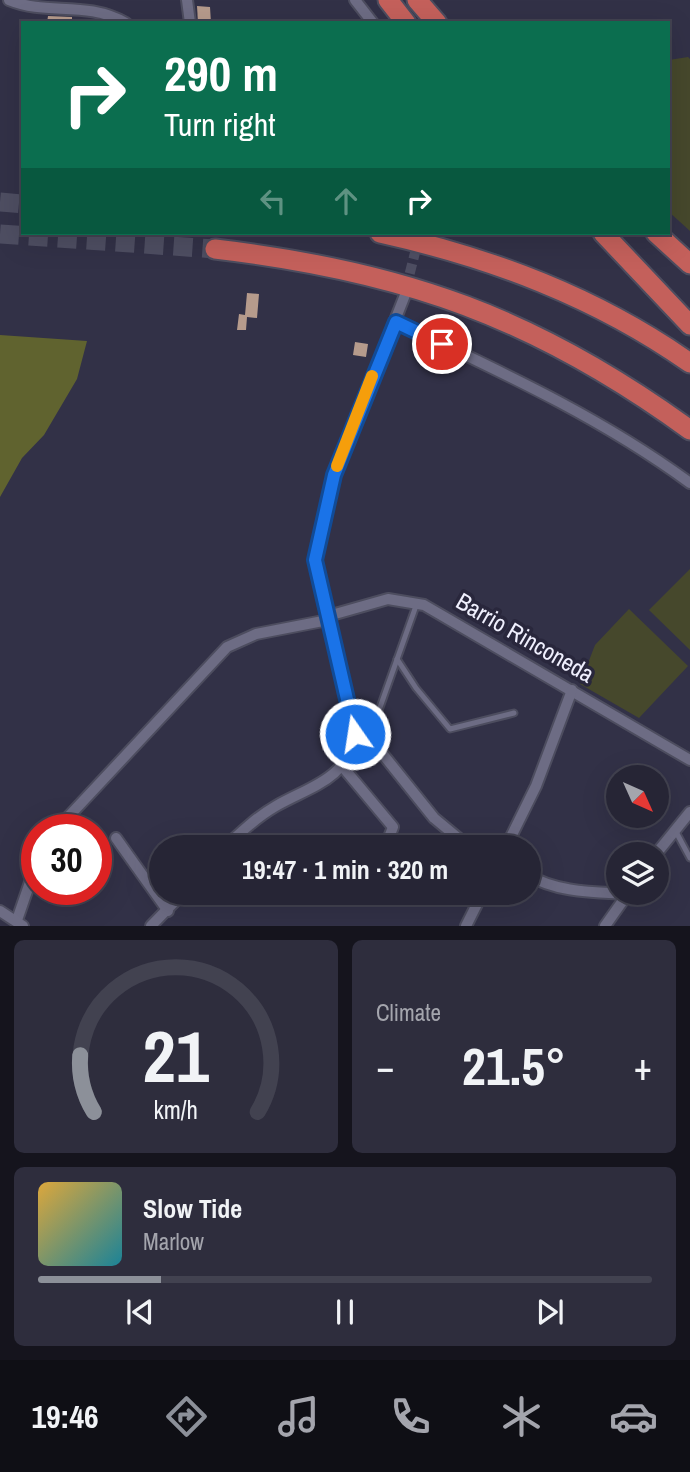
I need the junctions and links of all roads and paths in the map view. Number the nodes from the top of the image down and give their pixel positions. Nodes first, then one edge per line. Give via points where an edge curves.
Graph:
1 (9, 0) edge
2 (187, 0) edge
3 (355, 0) edge
4 (388, 0) edge
5 (417, 0) edge
6 (122, 21) edge
7 (190, 21) edge
8 (371, 21) edge
9 (404, 21) edge
10 (435, 21) edge
11 (388, 235) edge
12 (605, 235) edge
13 (658, 235) edge
14 (215, 250) tunnel mouth
15 (690, 264) edge
16 (405, 295) tunnel mouth
17 (396, 322) junction
18 (690, 325) edge
19 (690, 363) edge
20 (690, 430) edge
21 (690, 482) edge
22 (417, 604) junction
23 (328, 618) junction
24 (397, 659) junction
25 (572, 690) junction
26 (514, 713) dead end
27 (360, 733) junction
28 (690, 760) edge
29 (342, 766) junction
30 (690, 812) edge
31 (71, 814) edge
32 (675, 830) junction
33 (239, 835) edge
34 (390, 835) edge
35 (455, 835) edge
36 (512, 835) edge
37 (116, 838) dead end
38 (666, 842) edge
39 (690, 858) edge
40 (541, 879) edge
41 (606, 892) edge
42 (25, 905) edge
43 (173, 905) edge
44 (476, 905) edge
45 (620, 905) edge
46 (0, 911) edge
47 (168, 911) junction
48 (20, 923) edge
49 (151, 926) edge
50 (466, 926) edge
51 (605, 926) edge

1 - 6 street via 101,10
2 - 7 street
3 - 8 street
4 - 9 highway
5 - 10 highway
11 - 19 highway via 467,254 559,288
12 - 18 highway
13 - 15 highway
14 - 20 highway via 330,266 460,302 585,359
16 - 17 street
17 - 21 street via 587,416
17 - 23 street via 338,463 321,526 315,560
22 - 23 street, Barrio Rinconeda via 388,599
22 - 24 lane
22 - 25 street, Barrio Rinconeda via 448,617
23 - 27 street
23 - 31 street, Barrio Rinconeda via 256,634 227,647
24 - 26 lane via 450,729
24 - 27 lane via 378,713
25 - 28 street, Barrio Rinconeda
25 - 36 street via 536,786
27 - 29 street
27 - 35 street
29 - 33 street via 305,794 263,814
29 - 34 street via 393,827
30 - 32 street
32 - 38 street
32 - 39 lane
37 - 47 street
40 - 41 street via 569,889
42 - 48 street
43 - 47 street
44 - 50 street
45 - 51 street
46 - 48 street
47 - 49 street

